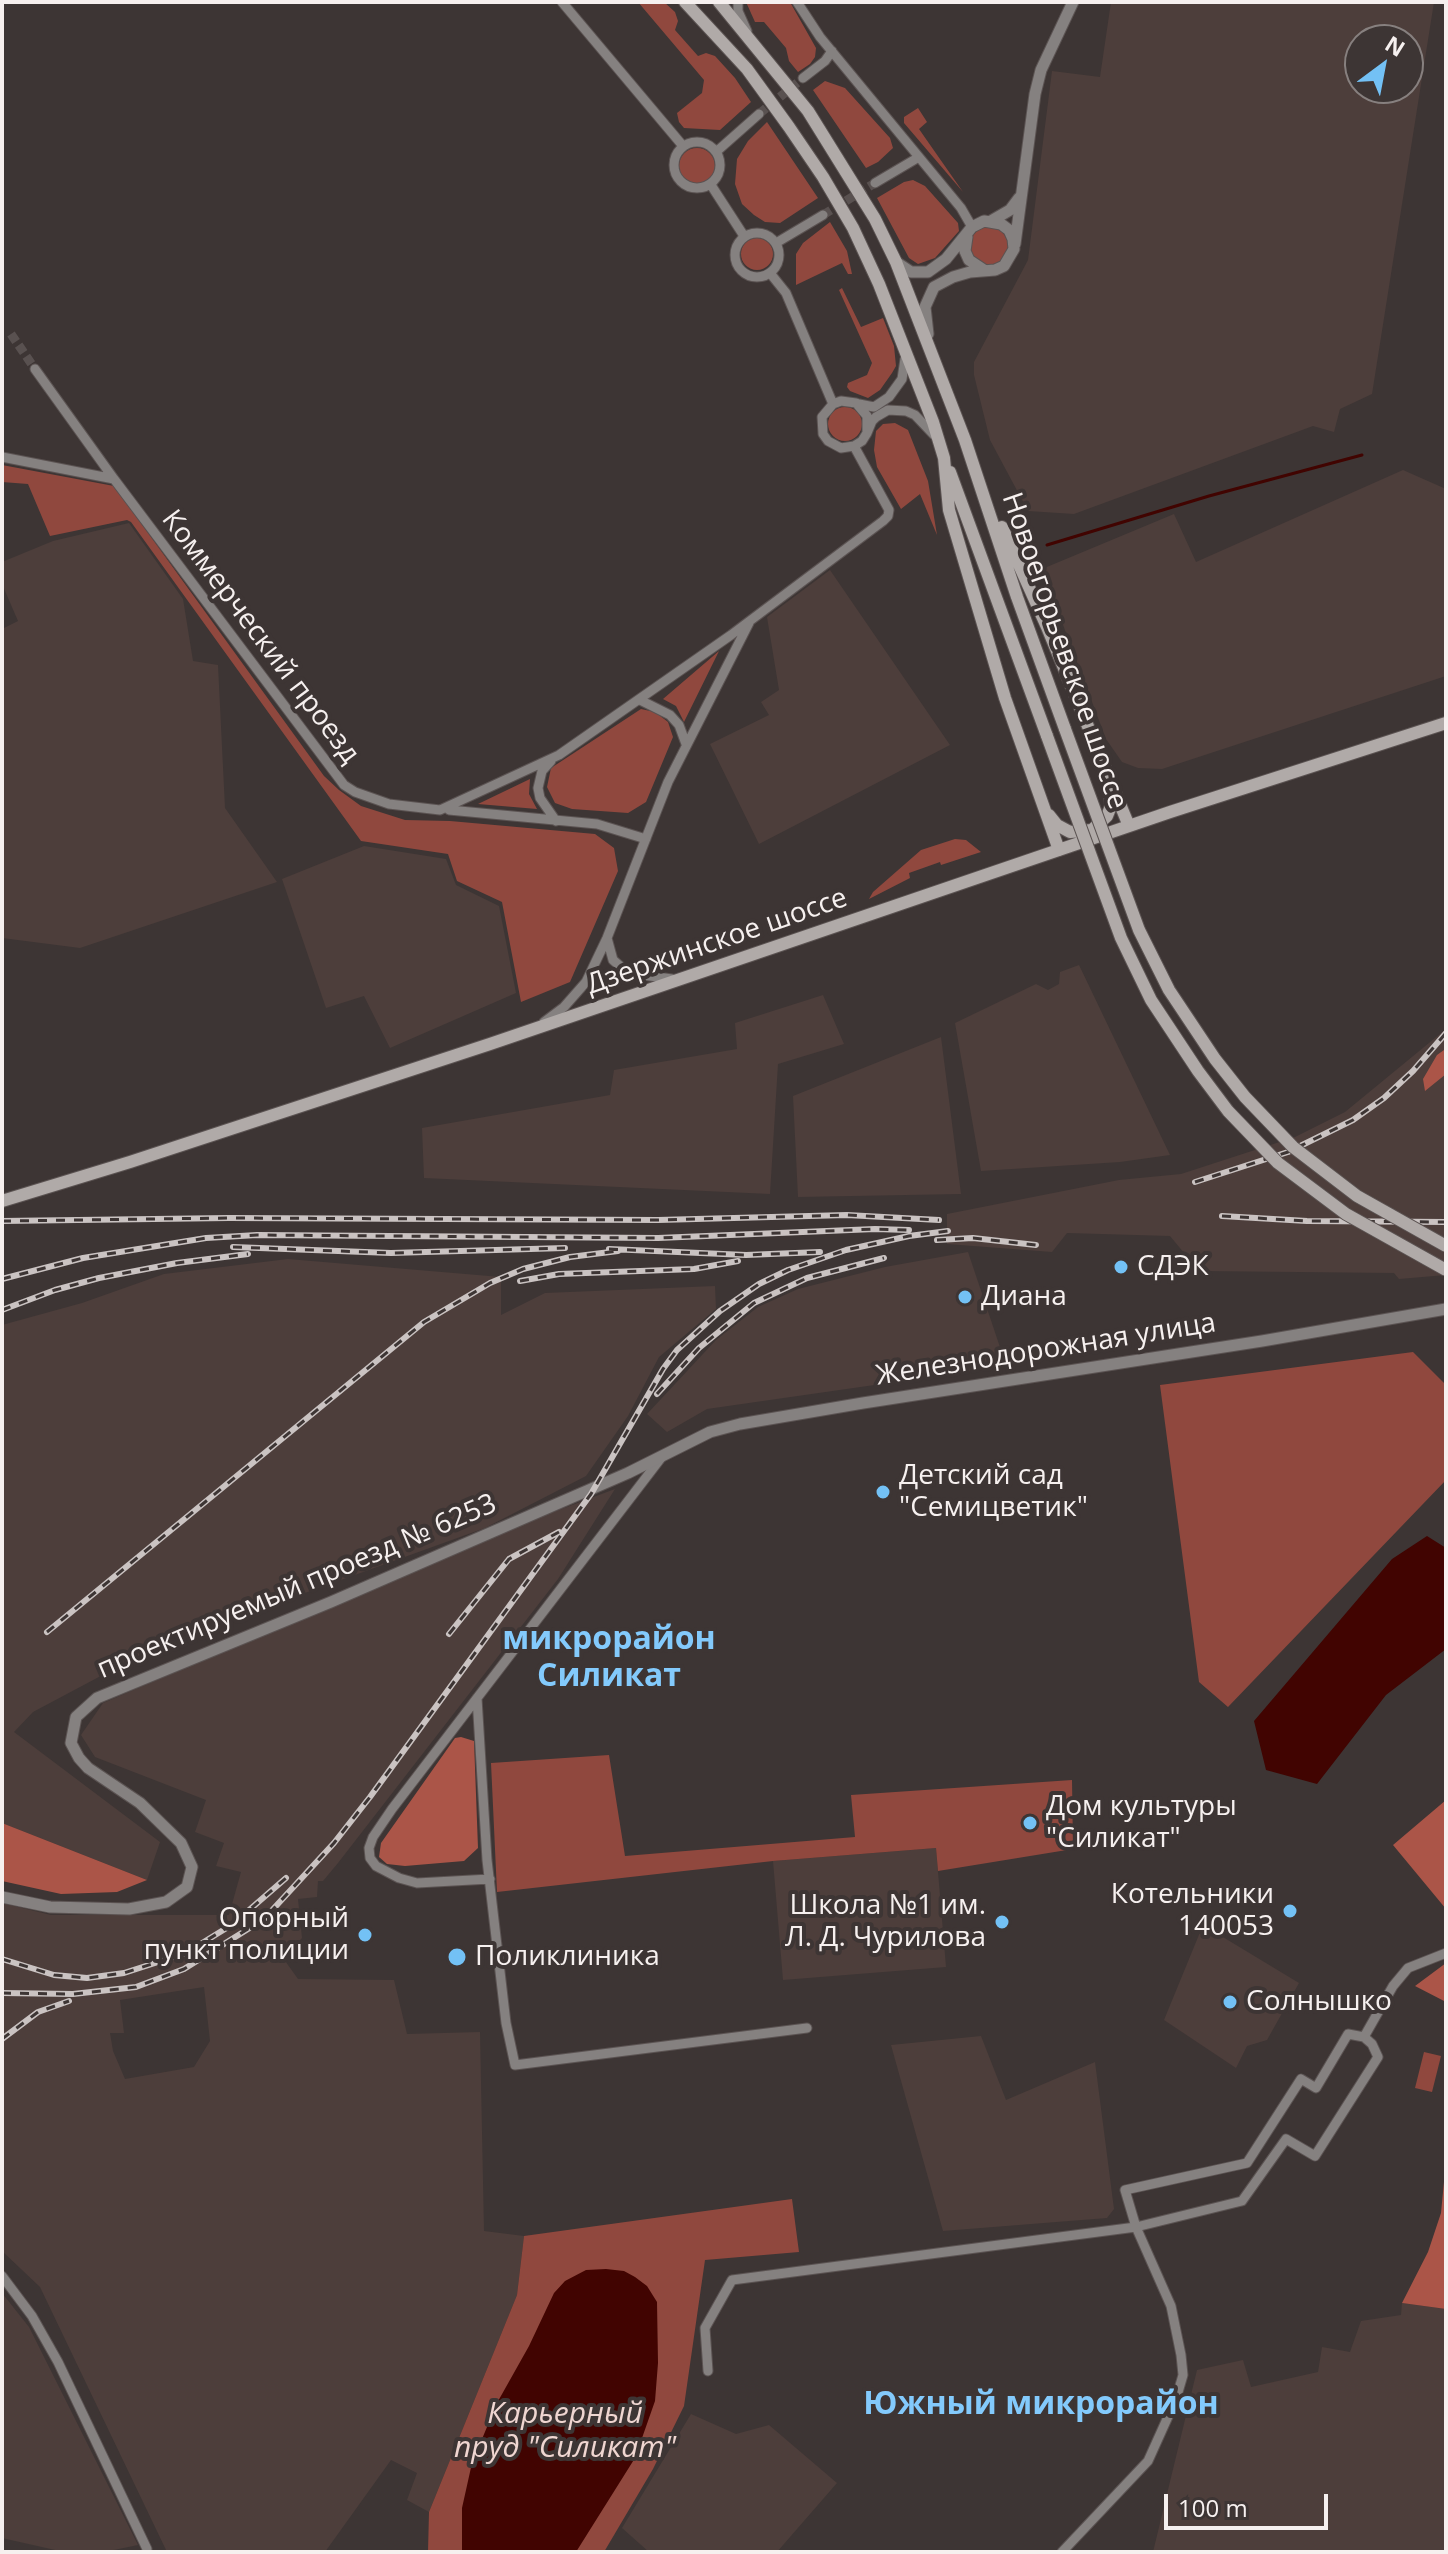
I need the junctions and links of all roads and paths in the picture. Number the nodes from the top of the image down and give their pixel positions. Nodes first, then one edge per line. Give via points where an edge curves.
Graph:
1 (562, 2) edge
2 (685, 2) edge
3 (719, 2) edge
4 (738, 2) edge
5 (797, 2) edge
6 (1073, 2) edge
7 (750, 37) junction
8 (832, 51) junction
9 (803, 78) tunnel mouth
10 (759, 114) tunnel mouth
11 (683, 146) junction
12 (716, 152) junction
13 (919, 157) junction
14 (875, 183) tunnel mouth
15 (711, 185) junction
16 (1021, 194) junction
17 (823, 215) tunnel mouth
18 (991, 221) junction
19 (970, 230) junction
20 (744, 236) junction
21 (776, 243) junction
22 (1014, 249) junction
23 (896, 262) junction
24 (985, 270) junction
25 (770, 273) junction
26 (903, 340) junction
27 (930, 344) junction
28 (35, 369) tunnel mouth
29 (856, 403) junction
30 (833, 404) junction
31 (867, 433) junction
32 (965, 440) junction
33 (854, 446) junction
34 (943, 453) junction
35 (2, 457) edge
36 (114, 479) junction
37 (751, 621) junction
38 (640, 700) junction
39 (1446, 723) edge
40 (686, 744) junction
41 (553, 758) junction
42 (1106, 771) junction
43 (1039, 791) junction
44 (446, 809) junction
45 (556, 821) junction
46 (1129, 826) junction
47 (646, 839) junction
48 (1059, 850) junction
49 (607, 938) junction
50 (680, 979) junction
51 (527, 1031) junction
52 (2, 1201) edge
53 (1446, 1246) edge
54 (1446, 1270) edge
55 (1446, 1309) edge
56 (661, 1458) junction
57 (477, 1698) junction
58 (490, 1879) junction
59 (2, 1897) edge
60 (1446, 1953) edge
61 (807, 2028) dead end
62 (1364, 2037) junction
63 (1136, 2227) junction
64 (2, 2276) edge
65 (708, 2371) dead end
66 (147, 2549) dead end
67 (1062, 2552) edge

1 - 11 street
2 - 26 main road, Новоегорьевское шоссе via 747,69 823,177 853,228
3 - 7 main road, Новоегорьевское шоссе
4 - 7 street
5 - 8 street
6 - 16 street via 1041,70
7 - 23 main road, Новоегорьевское шоссе via 834,150
8 - 9 street
8 - 13 street
10 - 12 street
11 - 12 street via 701,142
11 - 15 street via 674,161 677,178 693,189
12 - 15 street via 720,169
13 - 14 street
13 - 19 street via 961,208
15 - 20 street
16 - 18 street via 1010,210
16 - 22 street
17 - 21 street
18 - 19 street
18 - 22 street via 1009,230
19 - 23 street via 928,272 911,272
19 - 24 street via 965,251
20 - 21 street via 762,233
20 - 25 street via 734,256 741,270 755,277
21 - 25 street via 779,259
22 - 24 street via 1004,266
23 - 27 main road, Новоегорьевское шоссе
24 - 27 street via 934,287 924,316
25 - 30 street via 786,293
26 - 29 street via 906,371 897,389 874,407
26 - 34 main road, Новоегорьевское шоссе
27 - 32 main road, Новоегорьевское шоссе
28 - 36 street, Коммерческий проезд
29 - 30 street
29 - 31 street via 867,416
30 - 33 street via 822,417 823,434 841,448
31 - 33 street
31 - 34 street via 881,413 906,411 924,422
32 - 42 main road
32 - 53 main road, Новоегорьевское шоссе, bridge via 1139,930 1169,990 1215,1059 1302,1155 1357,1196
33 - 37 street, Коммерческий проезд via 888,516
34 - 43 main road via 949,510
34 - 54 main road, Новоегорьевское шоссе, bridge via 1121,938 1151,1000 1228,1111 1278,1163 1346,1214
35 - 36 street
36 - 44 street, Коммерческий проезд via 344,785 389,804
37 - 38 street, Коммерческий проезд
37 - 40 street
38 - 40 street via 670,715
38 - 41 street, Коммерческий проезд
39 - 46 main road, Дзержинское шоссе
40 - 47 street
41 - 44 street, Коммерческий проезд
41 - 45 street via 542,771 538,788
42 - 43 main road via 1111,806 1103,822 1086,832 1057,825
42 - 46 main road
43 - 48 main road
44 - 45 street
45 - 47 street via 597,824
46 - 48 main road, Дзержинское шоссе
47 - 49 street
48 - 50 main road, Дзержинское шоссе
49 - 50 street via 613,960 628,973
49 - 51 street via 586,982 564,1007
50 - 51 main road, Дзержинское шоссе
51 - 52 main road, Дзержинское шоссе
55 - 56 street, Железнодорожная улица via 740,1424 710,1432
56 - 57 street
56 - 59 street, проектируемый проезд № 6253 via 97,1698 76,1717 71,1743 88,1768 140,1803 181,1843 192,1867 187,1887 166,1902 129,1909 50,1907
57 - 58 street
57 - 58 street via 369,1848 376,1866 417,1883
58 - 61 street via 515,2065
60 - 62 street via 1408,1968
62 - 63 street via 1348,2034 1316,2088 1301,2079 1247,2163 1125,2190
62 - 63 street via 1379,2055 1315,2156 1286,2139 1242,2201
63 - 65 street via 732,2280 705,2328
63 - 67 street via 1171,2306 1183,2375 1148,2461
64 - 66 street via 58,2362

